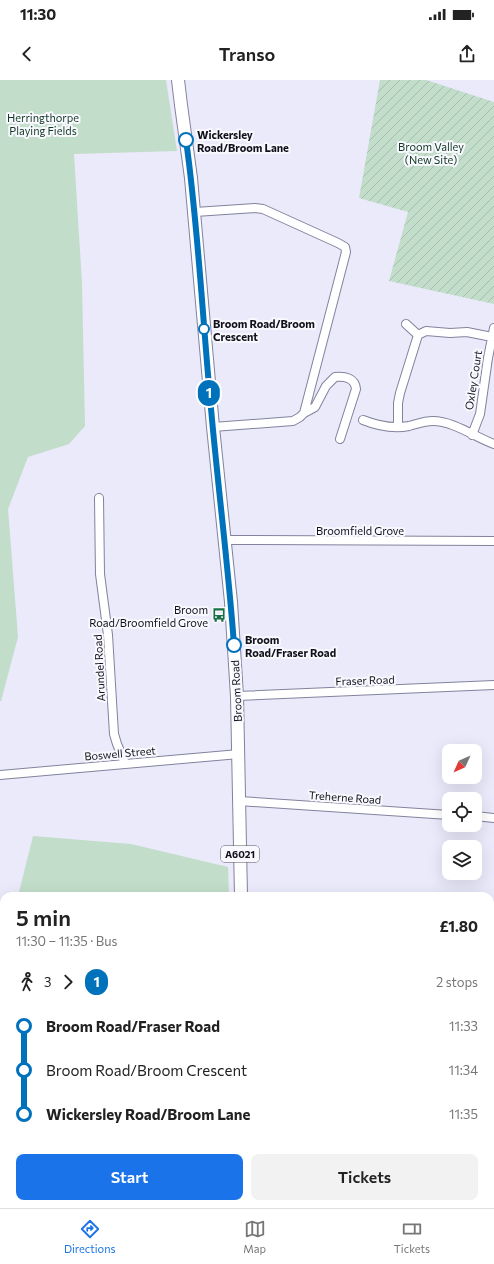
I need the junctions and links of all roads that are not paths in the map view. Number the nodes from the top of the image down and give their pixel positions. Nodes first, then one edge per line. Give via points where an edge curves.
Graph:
1 (178, 80) edge
2 (195, 212) junction
3 (406, 324) dead end
4 (494, 328) edge
5 (418, 335) junction
6 (492, 337) junction
7 (304, 413) junction
8 (363, 420) dead end
9 (212, 427) junction
10 (398, 427) junction
11 (472, 435) junction
12 (340, 439) dead end
13 (494, 444) edge
14 (99, 498) dead end
15 (225, 540) junction
16 (494, 541) edge
17 (494, 685) edge
18 (237, 696) junction
19 (239, 754) junction
20 (125, 763) junction
21 (1, 775) edge
22 (239, 801) junction
23 (442, 815) edge
24 (482, 817) edge
25 (494, 818) edge
26 (241, 892) edge

1 - 2 main road, Broom Road / A6021
2 - 7 street via 263,209 345,247 345,259
2 - 9 main road, Broom Road / A6021
3 - 5 street
4 - 6 street, Oxley Court
5 - 6 street via 426,331 467,332
5 - 10 street via 400,393
6 - 11 street, Oxley Court via 480,414
7 - 9 street via 293,421
7 - 12 street via 315,407 326,386 335,376 352,380 356,384 356,389
8 - 10 street via 386,427
9 - 15 main road, Broom Road / A6021
10 - 11 street via 421,422 443,422
11 - 13 street
14 - 20 street, Arundel Road via 100,574 108,635 114,734
15 - 16 street, Broomfield Grove
15 - 18 main road, Broom Road / A6021
17 - 18 street, Fraser Road
18 - 19 main road, Broom Road / A6021
19 - 20 street, Boswell Street
19 - 22 main road, Broom Road / A6021
20 - 21 street, Boswell Street
22 - 23 street, Treherne Road
22 - 26 main road, Broom Road / A6021
24 - 25 street

